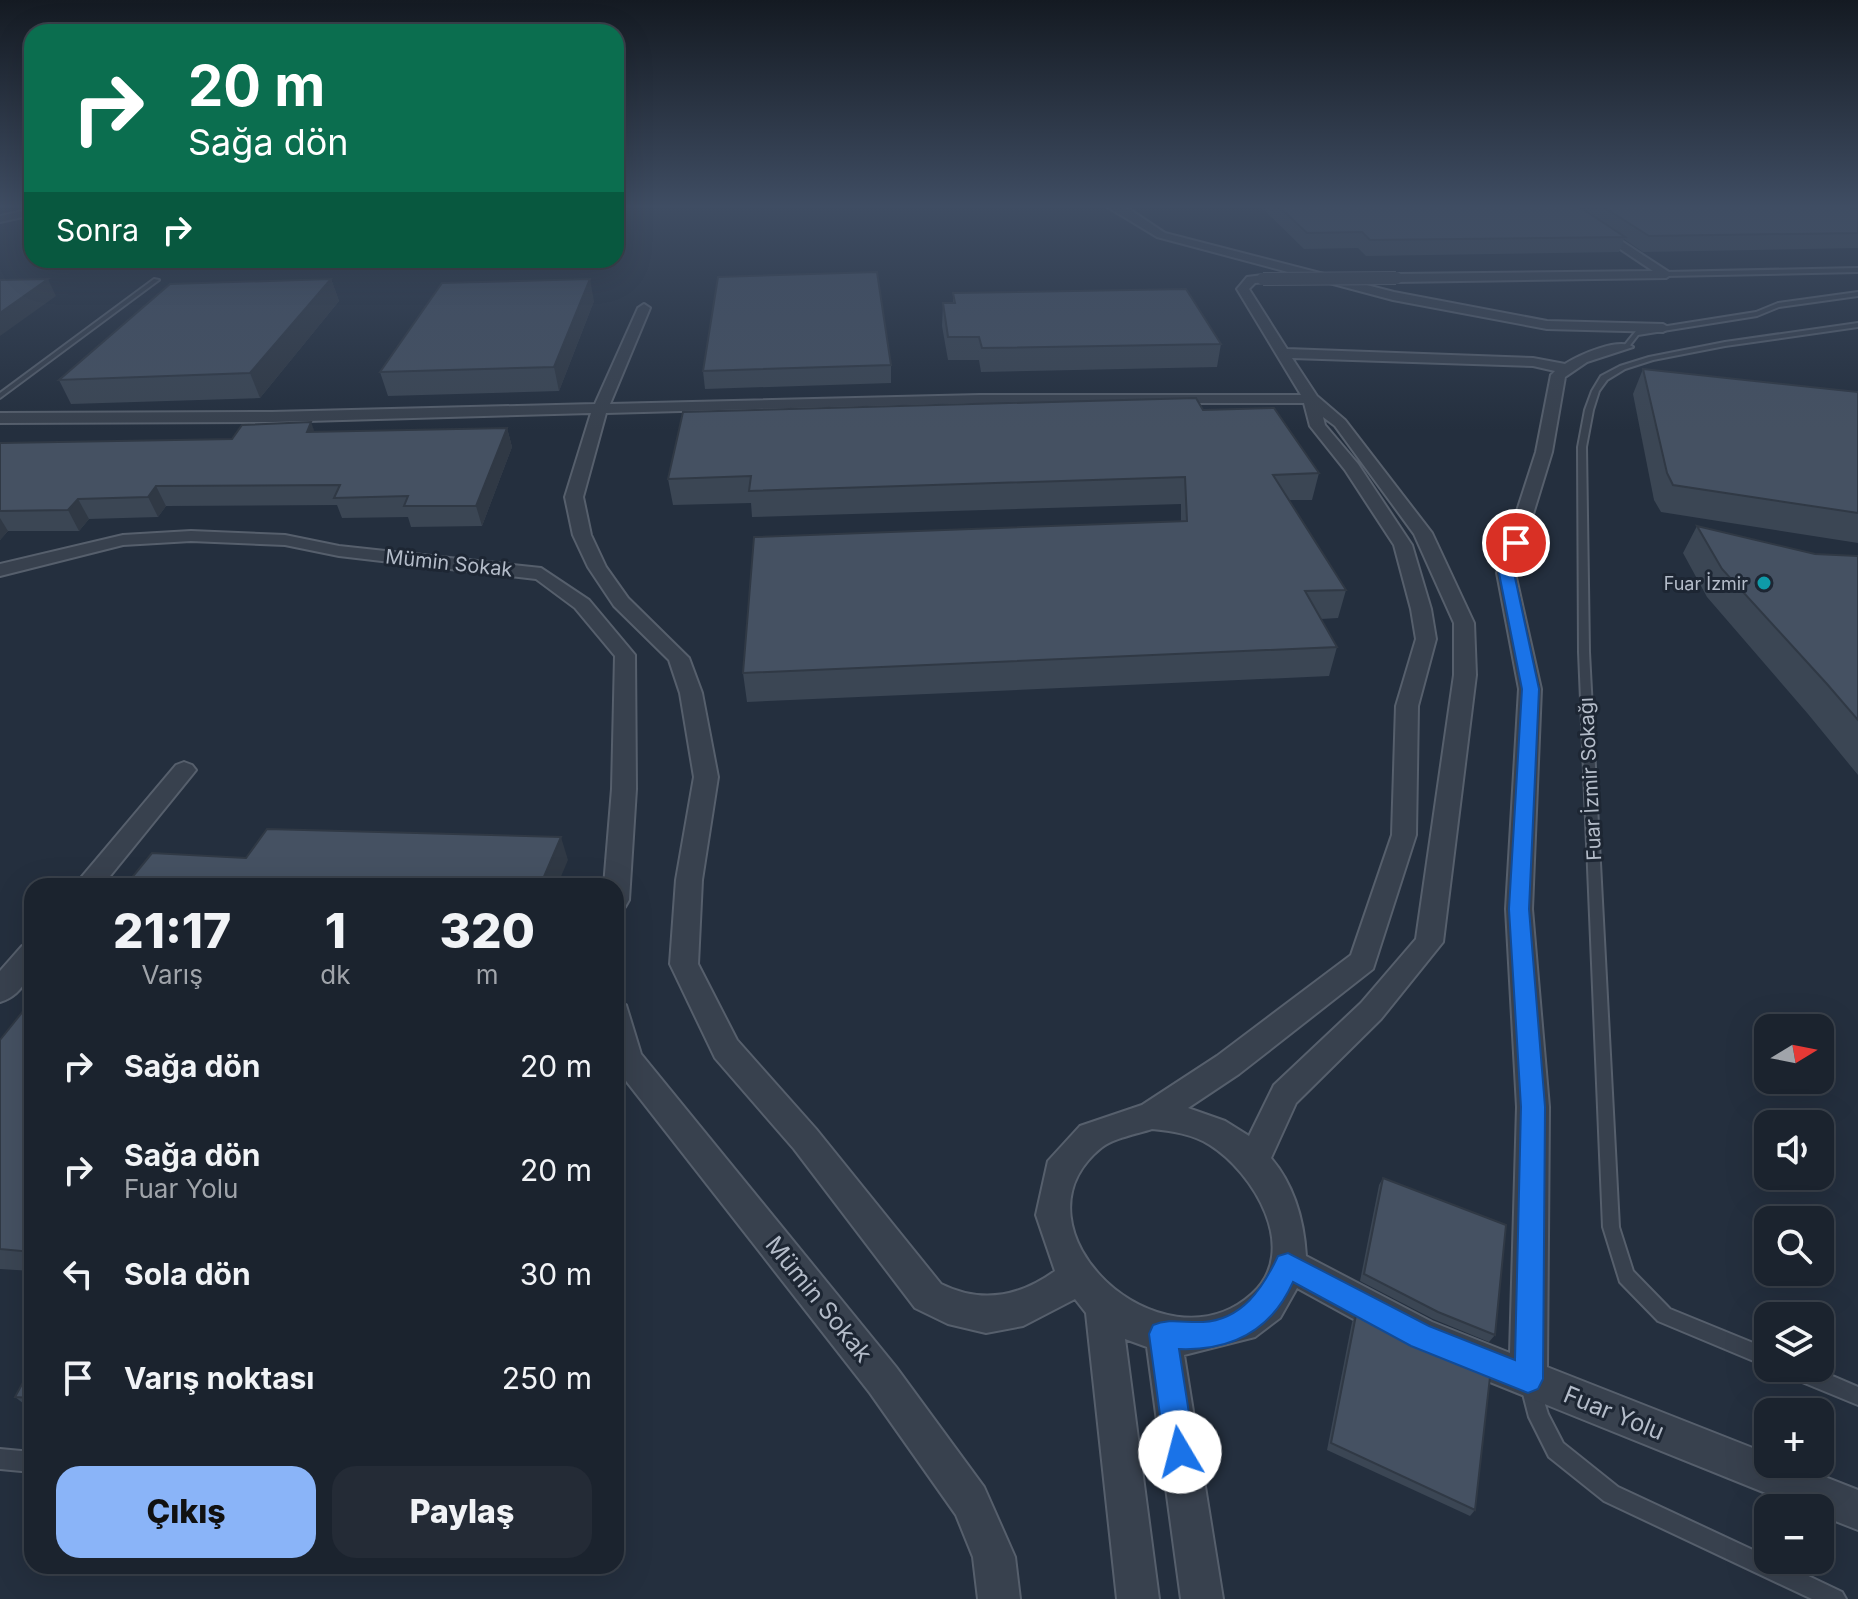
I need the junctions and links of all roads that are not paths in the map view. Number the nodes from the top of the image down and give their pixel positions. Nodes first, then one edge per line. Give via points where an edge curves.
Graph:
1 (155, 281) edge
2 (1250, 281) edge
3 (1335, 281) edge
4 (1858, 294) edge
5 (644, 308) dead end
6 (1858, 325) edge
7 (1663, 328) junction
8 (1626, 347) joint
9 (1280, 353) junction
10 (1568, 369) junction
11 (0, 396) edge
12 (1311, 399) junction
13 (600, 409) junction
14 (0, 418) edge
15 (0, 570) edge
16 (184, 770) dead end
17 (94, 878) edge
18 (618, 878) edge
19 (24, 962) edge
20 (0, 991) edge
21 (624, 1046) edge
22 (1152, 1115) junction
23 (1254, 1159) junction
24 (1288, 1265) junction
25 (1076, 1277) junction
26 (1103, 1305) junction
27 (1163, 1334) junction
28 (1754, 1352) edge
29 (1528, 1379) junction
30 (1825, 1382) edge
31 (1858, 1396) edge
32 (0, 1459) edge
33 (24, 1461) edge
34 (1858, 1510) edge
35 (999, 1599) edge
36 (1138, 1599) edge
37 (1202, 1599) edge
38 (1835, 1599) edge

1 - 11 lane
2 - 9 street, bridge via 1243,289
3 - 7 street via 1547,325
4 - 7 lane
5 - 13 street
6 - 28 lane, Fuar İzmir Sokağı via 1662,356 1618,369 1601,379 1585,417 1584,652 1611,1227 1626,1276 1664,1315
7 - 8 lane via 1636,333
8 - 10 street via 1582,359
9 - 10 street via 1533,362
9 - 12 street
10 - 29 street via 1558,375 1544,452 1506,573 1530,689 1519,909 1533,1107
12 - 13 street via 980,399
12 - 22 street via 1318,426 1403,545 1421,609 1426,639 1407,706 1404,835 1363,961 1228,1065
12 - 23 street via 1340,423 1423,533 1464,623 1465,675 1429,942 1371,1011 1285,1094
13 - 14 street
13 - 25 street via 574,497 578,518 597,567 621,602 679,658 691,693 706,777 689,880 684,964 726,1049 805,1139 928,1296 951,1311 974,1316 1003,1313 1051,1297
15 - 18 street, Mümin Sokak via 123,540 191,536 285,540 541,574 582,604 625,655
16 - 17 street
19 - 20 street
21 - 35 street, Mümin Sokak via 627,1059 883,1380 970,1501 994,1557
22 - 23 street via 1188,1120
22 - 25 street via 1118,1120 1088,1135 1066,1159 1053,1189 1052,1225
23 - 24 street via 1277,1191 1289,1228
24 - 27 street via 1272,1299 1243,1323 1205,1336
24 - 29 street, Fuar Yolu via 1421,1336
25 - 26 street
26 - 27 street via 1123,1320
26 - 36 street
27 - 37 street
29 - 34 street, Fuar Yolu
29 - 38 lane via 1556,1450 1611,1494
30 - 31 lane
32 - 33 lane

